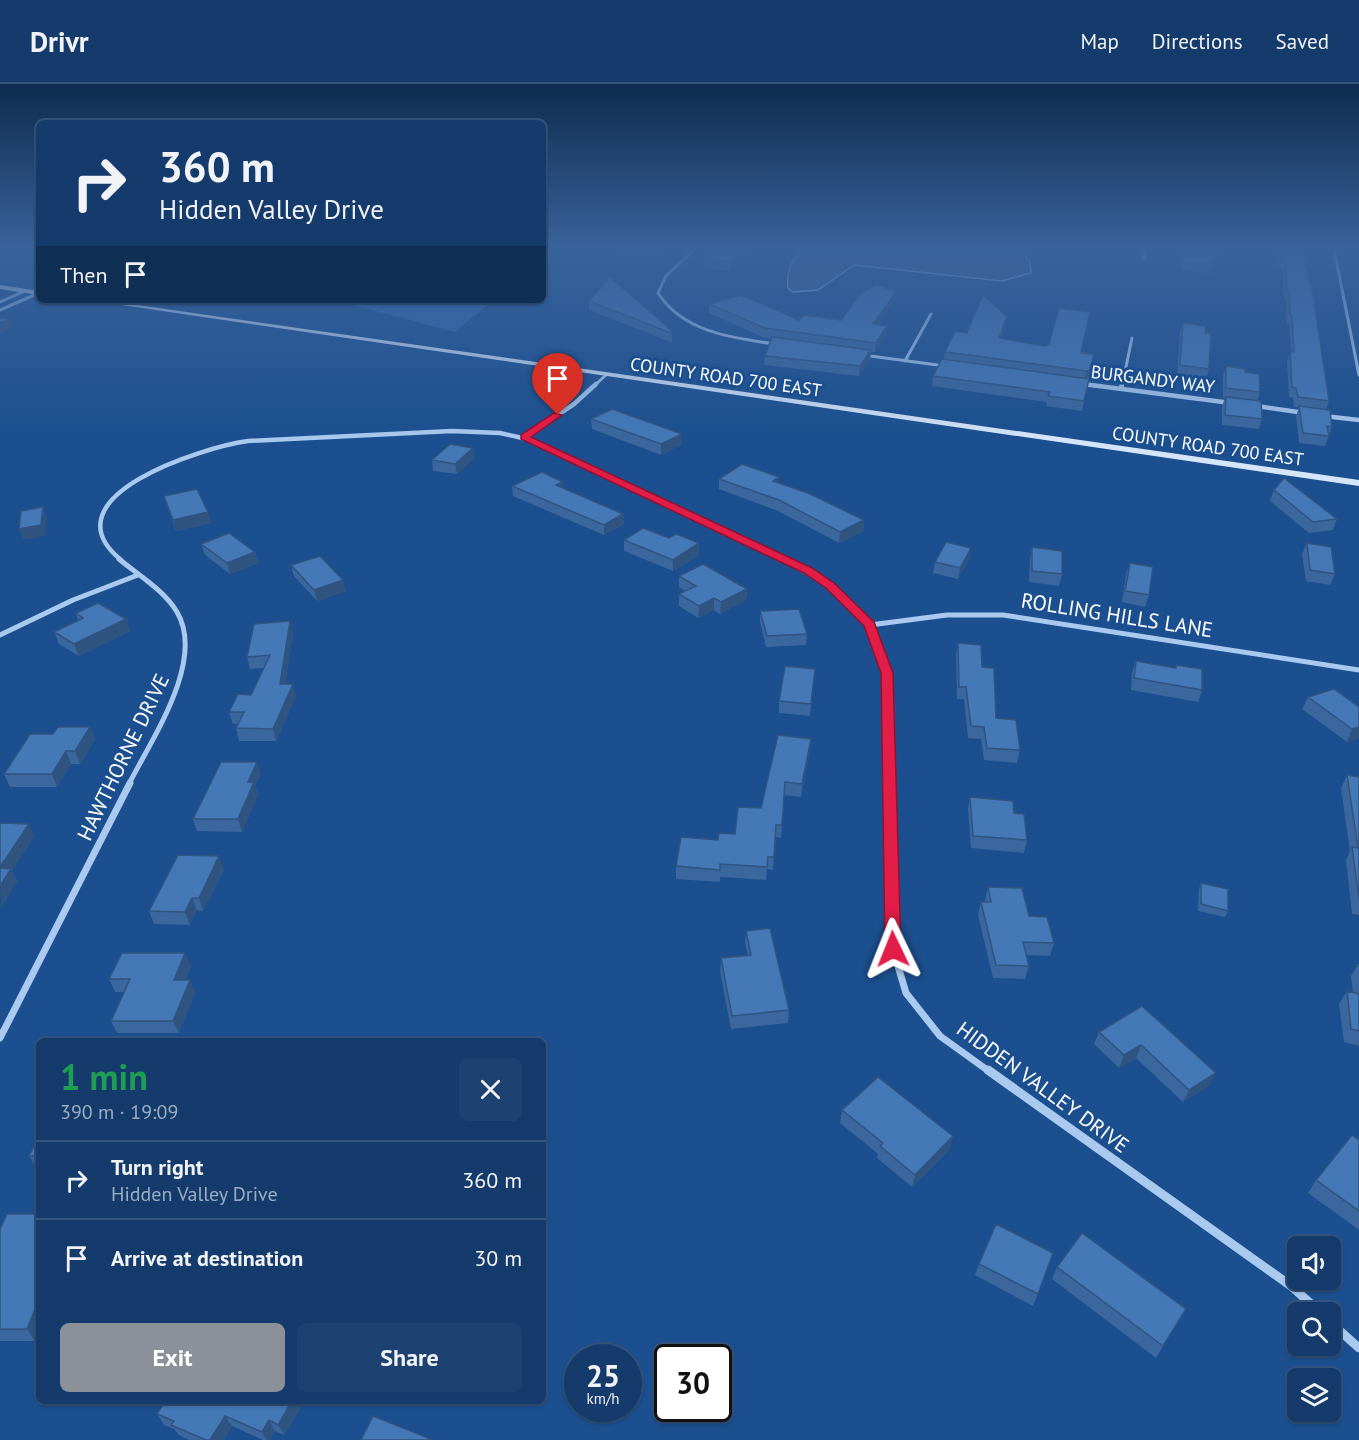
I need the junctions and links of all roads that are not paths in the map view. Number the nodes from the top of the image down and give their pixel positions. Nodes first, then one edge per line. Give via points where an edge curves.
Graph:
1 (174, 312) edge
2 (673, 312) edge
3 (1347, 312) edge
4 (931, 314) dead end
5 (1132, 338) dead end
6 (781, 345) edge
7 (1353, 345) junction
8 (1359, 345) edge
9 (860, 355) edge
10 (905, 361) junction
11 (949, 366) edge
12 (606, 375) junction
13 (1359, 375) edge
14 (1074, 383) edge
15 (1121, 389) junction
16 (1243, 405) edge
17 (1254, 406) edge
18 (1312, 414) edge
19 (1324, 416) edge
20 (1359, 420) edge
21 (524, 437) junction
22 (1359, 483) edge
23 (138, 575) junction
24 (870, 625) junction
25 (0, 635) edge
26 (1359, 670) edge
27 (0, 1038) edge
28 (1309, 1302) edge
29 (1341, 1332) edge
30 (1359, 1348) edge

1 - 12 main road, COUNTY ROAD 700 EAST
2 - 6 street via 696,325 741,339
3 - 7 street
4 - 10 street
5 - 15 street
7 - 8 street
7 - 13 street
9 - 10 street
10 - 11 street
12 - 21 street via 574,404
12 - 22 main road, COUNTY ROAD 700 EAST
14 - 15 street, BURGANDY WAY
15 - 16 street, BURGANDY WAY
17 - 18 street
19 - 20 street
21 - 23 street, HAWTHORNE DRIVE via 474,431 349,435 239,442 187,456 156,468 131,484 112,501 102,519 100,528 105,545
21 - 24 street, HIDDEN VALLEY DRIVE via 808,571 830,585
23 - 25 street
23 - 27 street, HAWTHORNE DRIVE via 169,599 177,611 185,640 182,673
24 - 26 street, ROLLING HILLS LANE via 947,615 1003,615
24 - 28 street, HIDDEN VALLEY DRIVE via 887,673 893,949 906,993 940,1036
29 - 30 street

